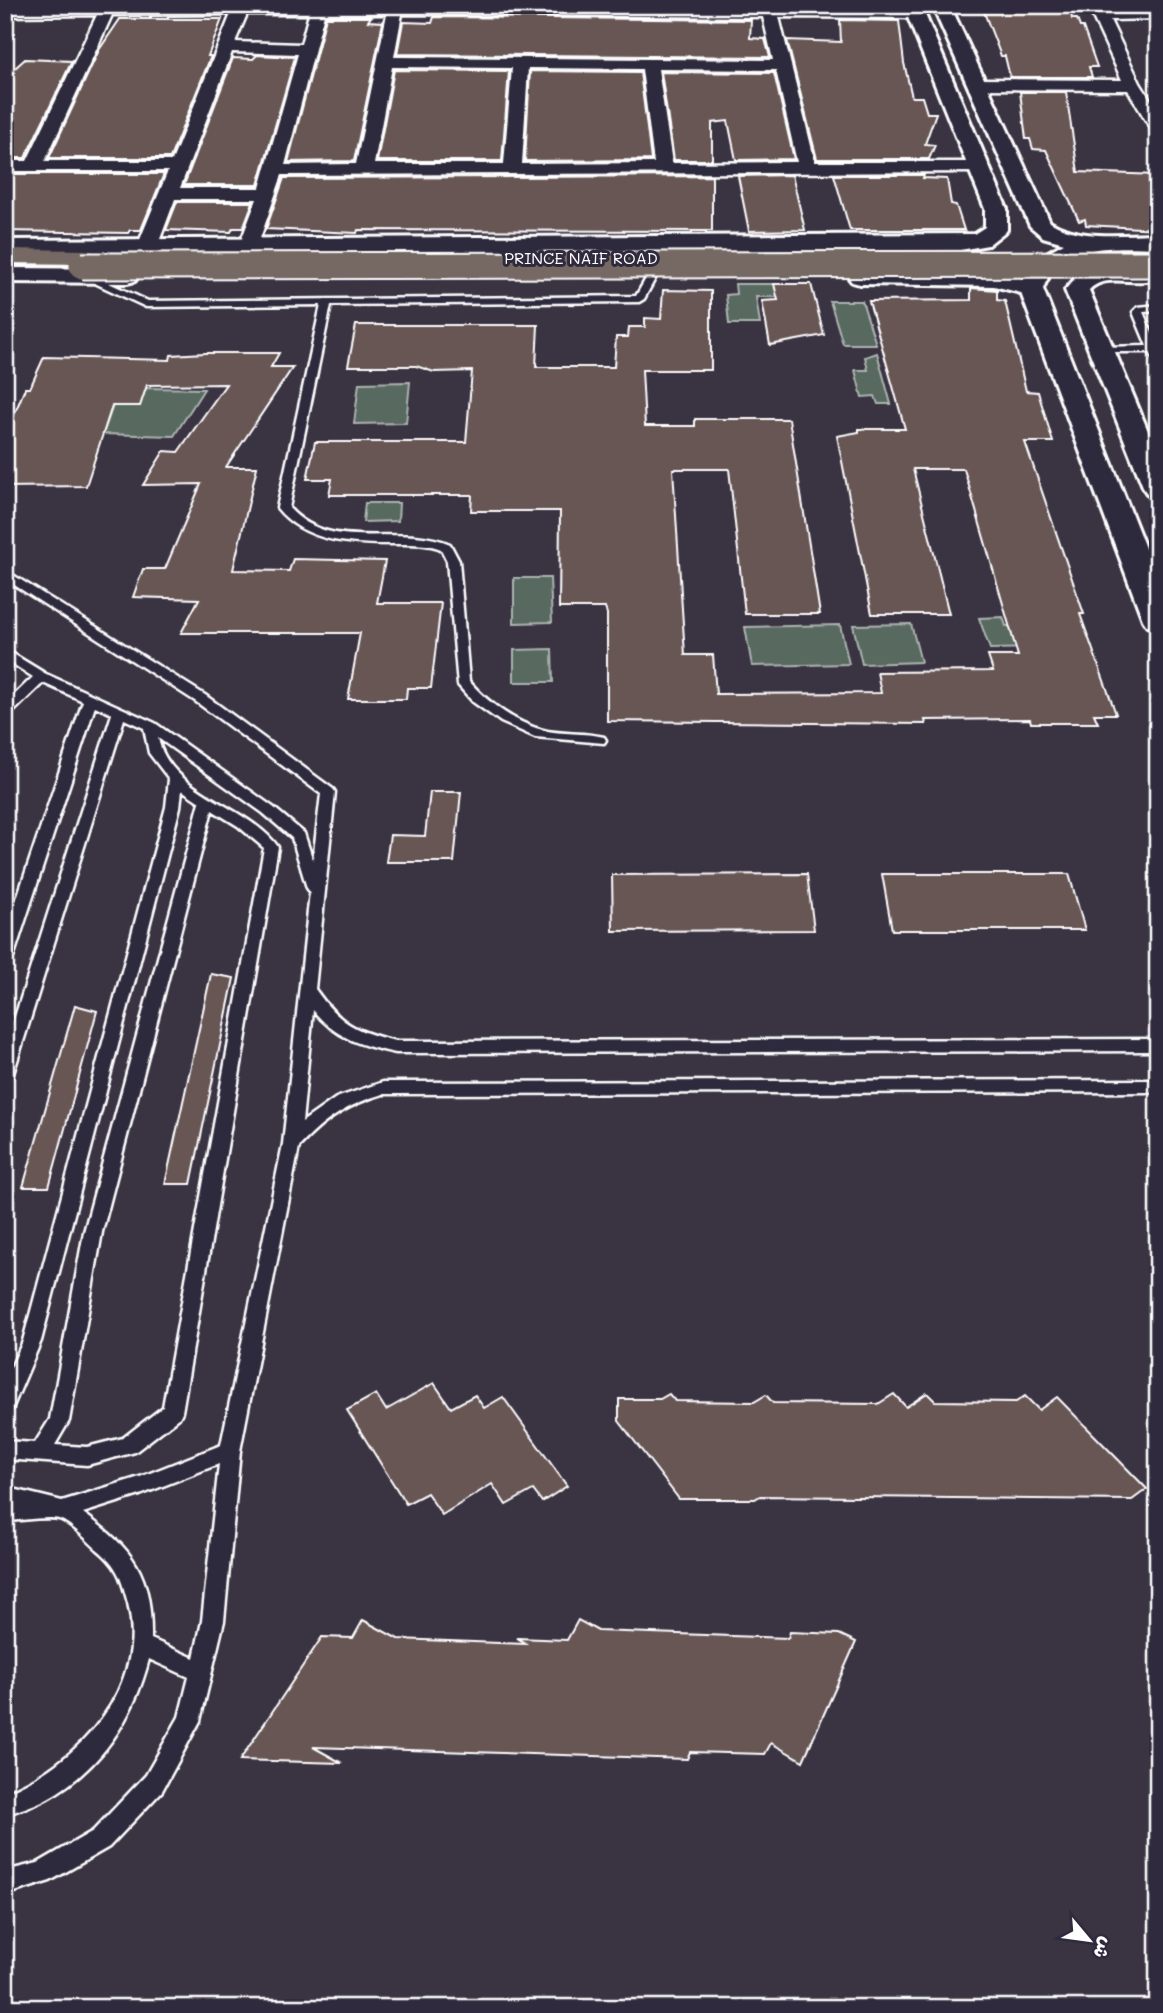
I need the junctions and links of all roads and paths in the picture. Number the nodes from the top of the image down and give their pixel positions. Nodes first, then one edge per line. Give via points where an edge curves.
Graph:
1 (941, 5) edge
2 (46, 8) edge
3 (262, 8) edge
4 (564, 8) edge
5 (318, 9) junction
6 (914, 9) edge
7 (395, 10) junction
8 (5, 11) edge
9 (106, 11) junction
10 (240, 11) junction
11 (770, 12) junction
12 (1158, 14) edge
13 (225, 47) junction
14 (307, 49) junction
15 (385, 62) junction
16 (520, 63) junction
17 (649, 64) junction
18 (782, 65) junction
19 (977, 85) junction
20 (1133, 85) junction
21 (1158, 127) edge
22 (5, 166) edge
23 (33, 166) junction
24 (178, 166) junction
25 (664, 167) junction
26 (807, 167) junction
27 (980, 167) junction
28 (513, 169) junction
29 (274, 170) junction
30 (364, 170) junction
31 (168, 193) junction
32 (268, 194) junction
33 (1045, 230) junction
34 (1126, 240) junction
35 (1158, 241) edge
36 (832, 244) junction
37 (249, 246) junction
38 (5, 247) edge
39 (147, 247) junction
40 (1158, 247) edge
41 (1158, 255) edge
42 (5, 256) edge
43 (85, 266) junction
44 (1158, 266) edge
45 (5, 267) edge
46 (5, 275) edge
47 (1158, 275) edge
48 (651, 277) junction
49 (874, 277) junction
50 (972, 278) junction
51 (1031, 289) junction
52 (327, 302) junction
53 (1158, 308) edge
54 (1101, 350) junction
55 (1156, 354) edge
56 (1158, 489) edge
57 (5, 574) edge
58 (1158, 620) edge
59 (9, 659) edge
60 (41, 677) junction
61 (90, 701) junction
62 (5, 712) edge
63 (120, 714) junction
64 (150, 726) junction
65 (599, 740) dead end
66 (176, 778) junction
67 (208, 800) junction
68 (316, 894) junction
69 (5, 958) edge
70 (307, 989) junction
71 (1158, 1045) edge
72 (5, 1074) edge
73 (1158, 1086) edge
74 (291, 1144) junction
75 (5, 1403) edge
76 (5, 1450) edge
77 (230, 1451) junction
78 (40, 1452) junction
79 (5, 1496) edge
80 (62, 1510) junction
81 (5, 1512) edge
82 (143, 1646) junction
83 (201, 1672) junction
84 (5, 1804) edge
85 (5, 1883) edge

1 - 19 street
2 - 8 street
2 - 9 street
3 - 5 street
3 - 10 street
4 - 7 street
4 - 11 street
5 - 7 street
5 - 14 street
6 - 11 street
6 - 27 street
7 - 15 street
9 - 10 street
9 - 23 street
10 - 13 street
11 - 18 street
12 - 20 street via 1101,17
13 - 14 street
13 - 24 street
14 - 29 street
15 - 16 street
15 - 30 street
16 - 17 street
16 - 28 street
17 - 18 street
17 - 25 street
18 - 26 street
19 - 20 street
19 - 33 street
20 - 21 street
22 - 23 street
23 - 24 street
24 - 31 street
25 - 26 street
25 - 28 street
26 - 27 street
27 - 36 street via 996,209 996,230 990,236 960,243
28 - 30 street
29 - 30 street
29 - 32 street
31 - 32 street
31 - 39 street
32 - 37 street
33 - 34 street via 1072,238
33 - 50 street via 1045,240 1032,258 1011,270
34 - 35 street
34 - 51 street via 1059,251 1043,263
36 - 37 street
36 - 49 street via 906,249 923,254 929,262 920,273
37 - 39 street
38 - 39 street
40 - 44 street via 1144,256
41 - 43 main road, PRINCE NAIF ROAD
42 - 43 main road, PRINCE NAIF ROAD
43 - 44 main road, PRINCE NAIF ROAD, bridge
43 - 45 main road, PRINCE NAIF ROAD
43 - 46 street
43 - 48 street
43 - 52 lane via 146,304
47 - 54 street via 1103,275 1080,284 1077,290
48 - 49 street
48 - 52 lane via 639,299
49 - 50 street
50 - 51 street via 1008,281
51 - 58 street
52 - 65 lane via 283,508 298,526 337,537 432,541 446,547 453,561 463,682 506,719 540,734
53 - 55 lane via 1138,312
54 - 55 lane
54 - 56 street
57 - 68 lane via 200,698 328,792
59 - 60 lane
60 - 61 lane
60 - 62 lane
61 - 63 lane
61 - 69 lane
63 - 64 lane
63 - 72 lane
64 - 66 lane via 156,754
64 - 68 lane via 299,836
66 - 67 lane
66 - 75 lane via 173,807 32,1341
67 - 78 lane via 93,1232 59,1421
67 - 78 lane via 259,833 271,847 173,1412 128,1446 88,1456
68 - 70 lane
70 - 71 lane via 333,1025 359,1039 396,1047
70 - 74 lane
73 - 74 lane via 383,1088 348,1097 315,1117
74 - 77 lane
76 - 78 lane
77 - 80 lane
77 - 83 lane via 213,1621
79 - 80 lane
80 - 81 lane
80 - 82 lane via 124,1560 141,1600
82 - 83 lane
82 - 84 lane via 134,1686 107,1732 64,1775
83 - 85 lane via 189,1721 154,1783 101,1839 42,1873

